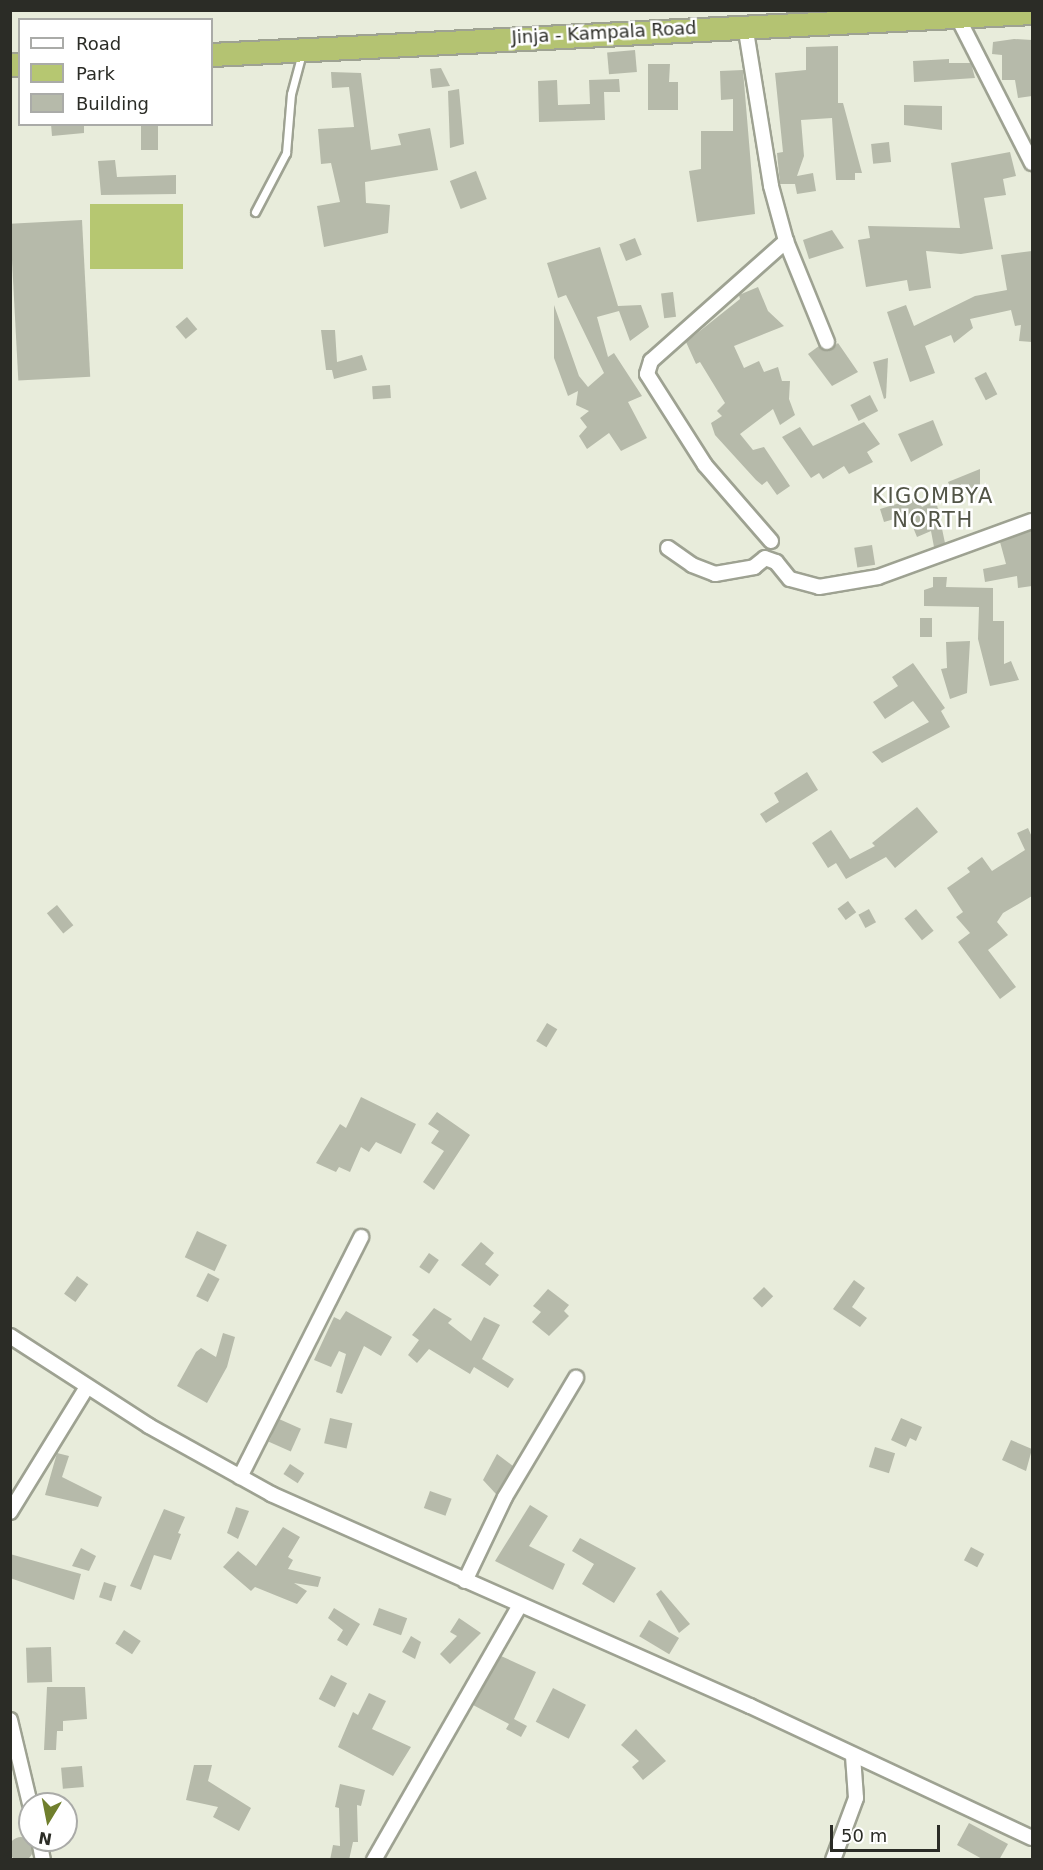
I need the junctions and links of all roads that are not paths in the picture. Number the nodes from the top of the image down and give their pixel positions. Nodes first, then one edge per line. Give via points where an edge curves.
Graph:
1 (1032, 13) edge
2 (944, 14) edge
3 (745, 25) junction
4 (303, 50) junction
5 (213, 55) edge
6 (1032, 163) edge
7 (255, 212) dead end
8 (786, 241) junction
9 (827, 342) dead end
10 (1032, 521) edge
11 (771, 541) dead end
12 (668, 548) dead end
13 (361, 1238) dead end
14 (10, 1336) edge
15 (576, 1378) dead end
16 (87, 1387) junction
17 (240, 1477) junction
18 (10, 1512) edge
19 (465, 1581) junction
20 (519, 1607) junction
21 (10, 1720) edge
22 (853, 1756) junction
23 (27, 1792) edge
24 (1032, 1838) edge
25 (374, 1860) edge
26 (833, 1860) edge

1 - 2 highway, Jinja - Kampala Road
2 - 3 highway, Jinja - Kampala Road
2 - 6 street
3 - 4 highway, Jinja - Kampala Road
3 - 8 street via 767,167
4 - 5 highway, Jinja - Kampala Road
4 - 7 lane via 291,94 286,153
8 - 9 street
8 - 11 street via 651,361 647,374 705,465
10 - 12 street via 878,577 819,587 790,579 776,562 765,558 754,567 715,574 692,565
13 - 17 street
14 - 16 street
15 - 19 street via 505,1497
16 - 17 street
16 - 18 street
17 - 19 street
19 - 20 street
20 - 22 street via 719,1692
20 - 25 street
21 - 23 street
22 - 24 street
22 - 26 street via 856,1798

